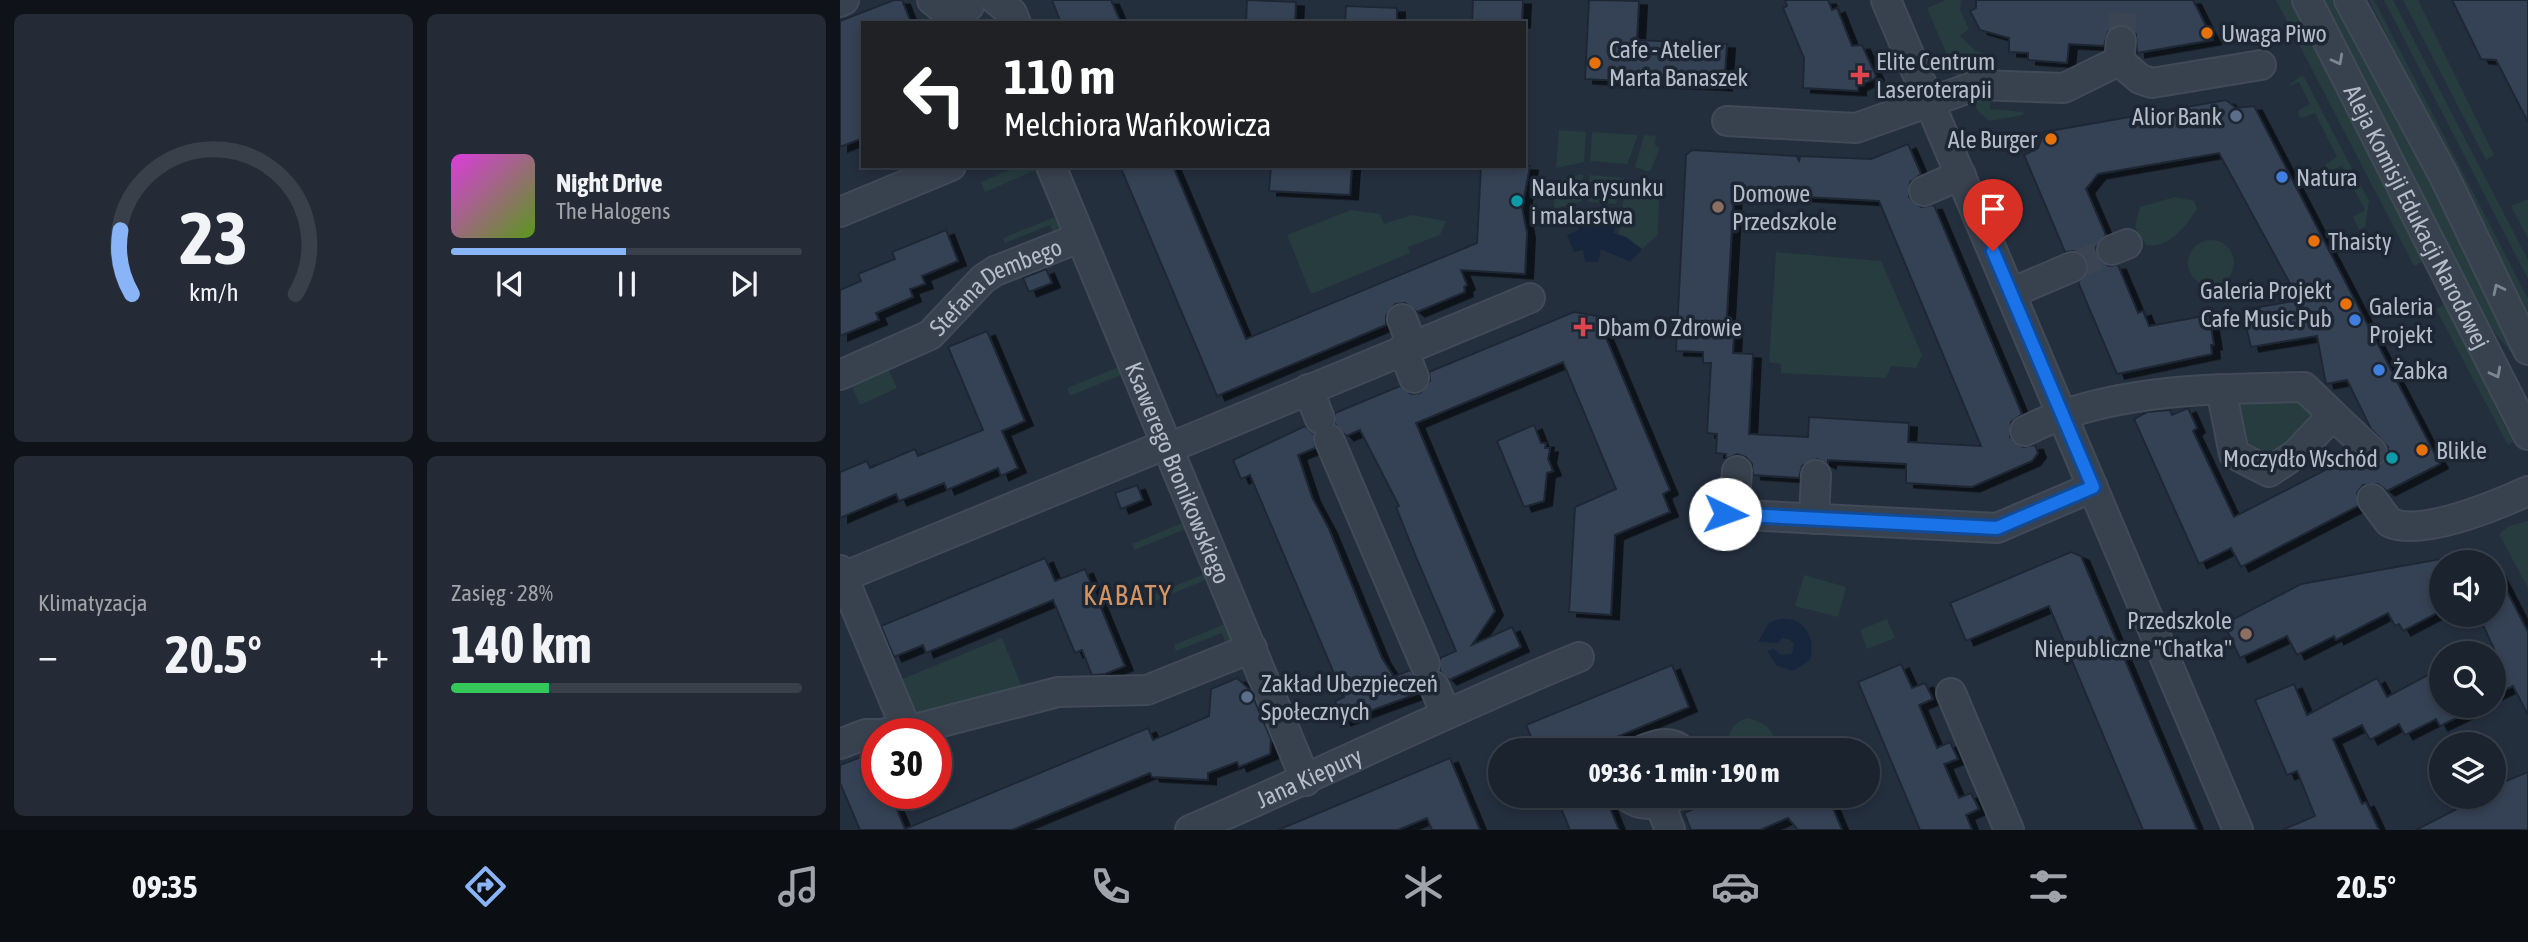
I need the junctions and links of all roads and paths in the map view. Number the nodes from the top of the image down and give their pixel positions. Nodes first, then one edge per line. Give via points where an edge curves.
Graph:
1 (932, 0) edge
2 (1886, 0) edge
3 (2307, 0) edge
4 (2349, 0) edge
5 (993, 9) edge
6 (2260, 65) dead end
7 (1930, 102) junction
8 (1727, 121) dead end
9 (1957, 167) junction
10 (946, 168) edge
11 (1052, 168) edge
12 (1921, 182) dead end
13 (840, 212) edge
14 (1079, 238) junction
15 (2071, 267) tunnel mouth
16 (2011, 293) junction
17 (1530, 298) dead end
18 (1402, 318) dead end
19 (1412, 346) junction
20 (2528, 350) edge
21 (1422, 375) dead end
22 (840, 376) edge
23 (1308, 389) junction
24 (2221, 389) junction
25 (2057, 404) junction
26 (2333, 415) junction
27 (2022, 422) dead end
28 (2528, 435) edge
29 (1168, 446) junction
30 (2372, 452) dead end
31 (1737, 471) dead end
32 (1816, 475) dead end
33 (2093, 487) junction
34 (2528, 491) edge
35 (2372, 499) dead end
36 (1814, 519) junction
37 (842, 573) edge
38 (1252, 648) junction
39 (1579, 656) dead end
40 (1951, 693) dead end
41 (1446, 714) junction
42 (892, 718) edge
43 (952, 718) edge
44 (861, 736) edge
45 (840, 744) edge
46 (1306, 780) junction
47 (1190, 830) edge
48 (2009, 830) edge
49 (2238, 830) edge

1 - 5 street via 942,8
2 - 7 street
3 -> 28 street, Aleja Komisji Edukacji Narodowej
20 -> 4 street, Aleja Komisji Edukacji Narodowej via 2444,176
6 - 7 street via 2152,83 2140,79 2120,51 2064,88 1988,84
7 - 8 street via 1856,128
7 - 9 street
9 - 12 street
9 - 16 street
10 - 13 street
11 - 14 street, Ksawerego Bronikowskiego
14 - 22 street, Stefana Dembego via 995,271 930,335
14 - 29 street, Ksawerego Bronikowskiego
15 - 16 street
16 - 25 street
17 - 19 street
18 - 19 street
19 - 21 street
19 - 23 street
23 - 29 street
23 - 41 street
24 - 25 street
24 - 26 street via 2304,387
24 - 26 street via 2234,454 2269,472 2296,454
25 - 27 street
25 - 33 street
26 - 30 street
29 - 37 street
29 - 38 street, Ksawerego Bronikowskiego
31 - 36 street via 1730,514
32 - 36 street
33 - 36 street via 1997,528
33 - 49 street
34 - 35 street via 2480,513 2406,526 2389,522
37 - 42 street
38 - 43 street via 1147,690 1058,692
38 - 46 street, Ksawerego Bronikowskiego
39 - 41 street, Jana Kiepury
40 - 48 street
41 - 46 street, Jana Kiepury via 1355,753
44 - 45 street
46 - 47 street, Jana Kiepury

